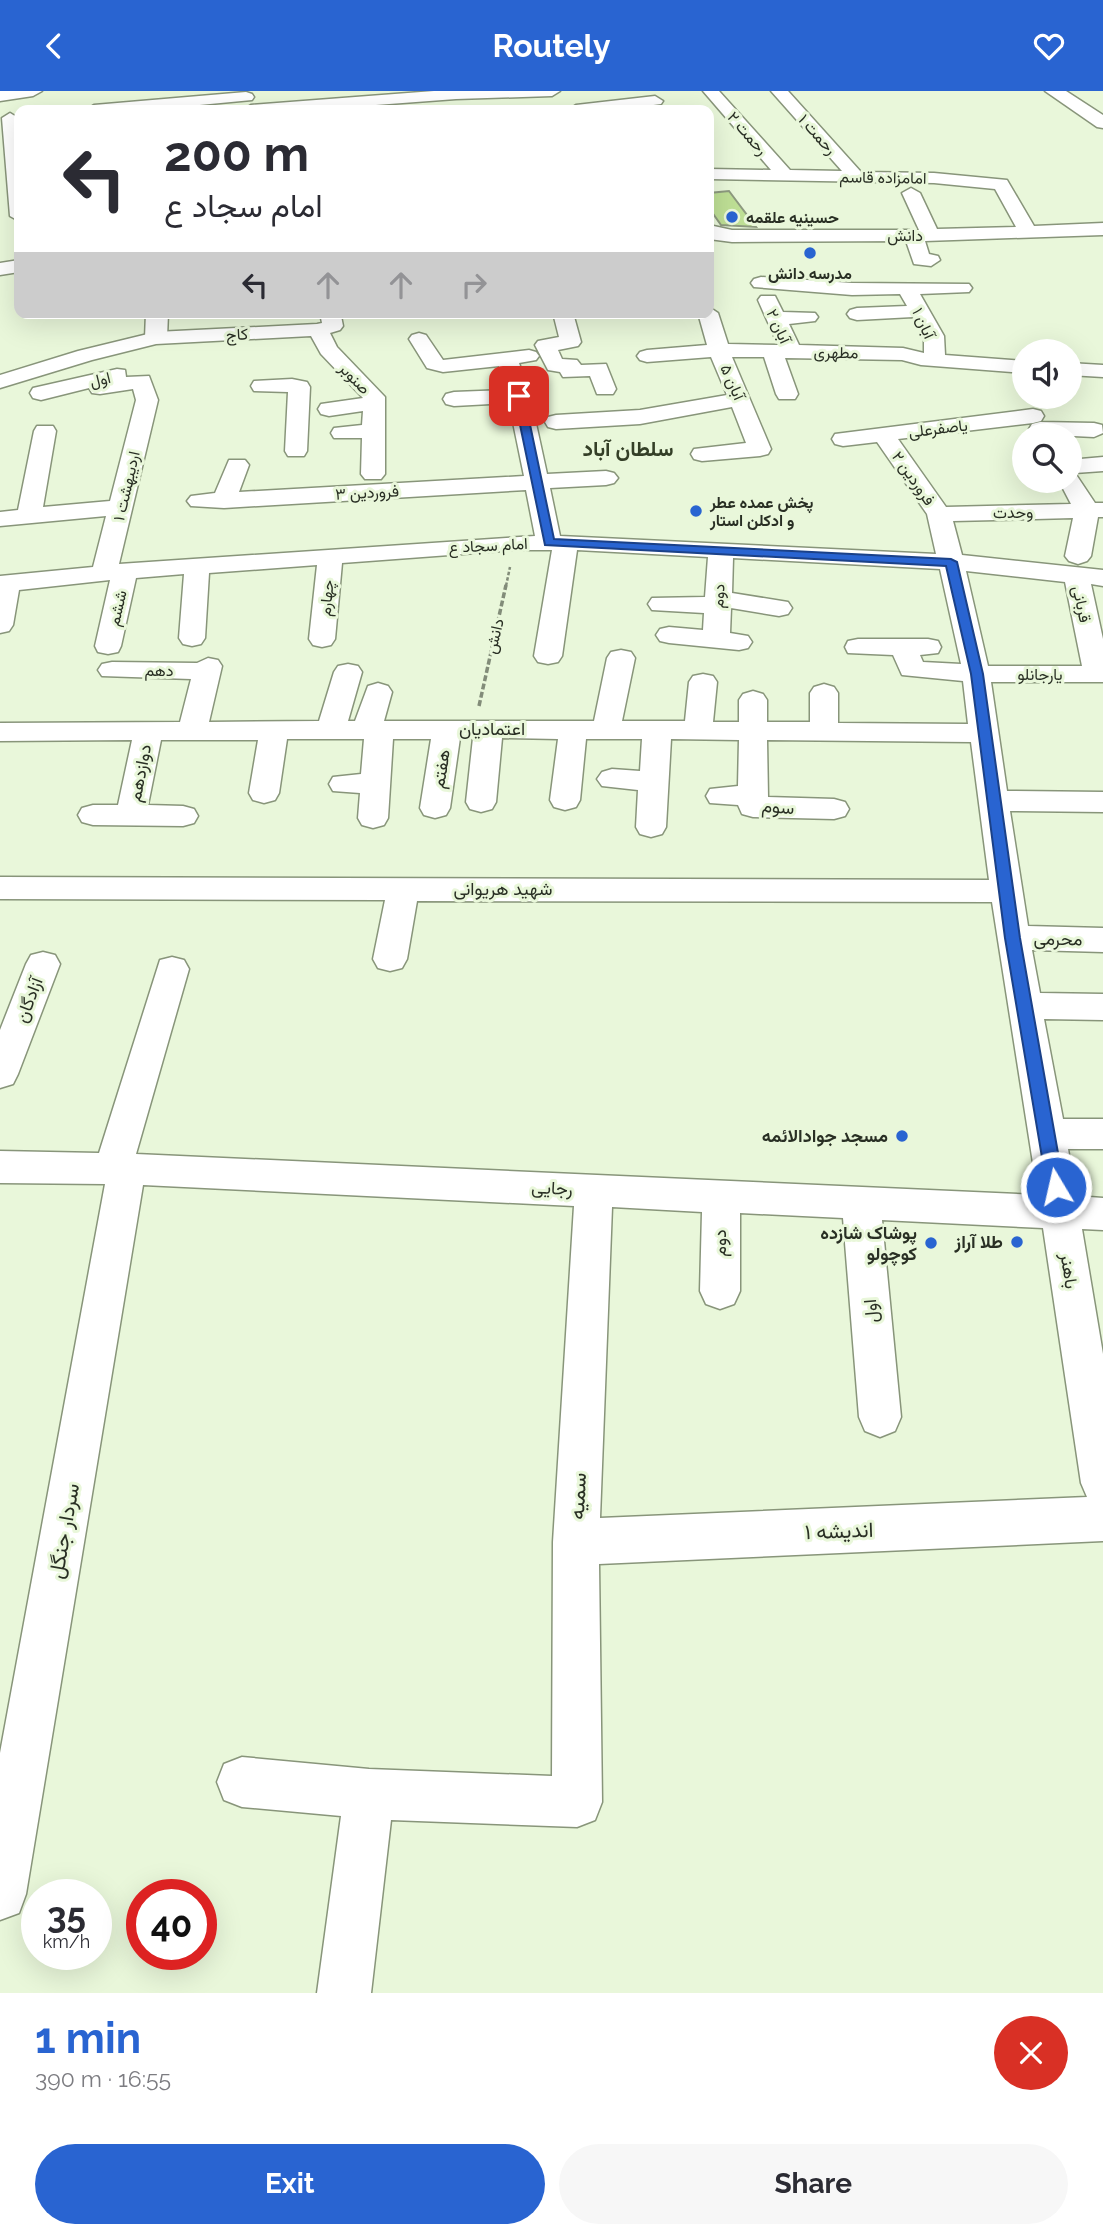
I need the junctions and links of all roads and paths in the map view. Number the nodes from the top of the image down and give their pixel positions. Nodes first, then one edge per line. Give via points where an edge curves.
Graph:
1 (32, 91) edge
2 (552, 91) edge
3 (711, 91) edge
4 (779, 91) edge
5 (1054, 91) edge
6 (456, 93) edge
7 (0, 96) edge
8 (654, 101) edge
9 (251, 103) edge
10 (211, 105) edge
11 (619, 105) edge
12 (1103, 123) edge
13 (8, 127) edge
14 (14, 172) edge
15 (714, 174) edge
16 (785, 176) junction
17 (857, 177) junction
18 (911, 193) dead end
19 (1103, 229) edge
20 (1067, 232) junction
21 (714, 235) edge
22 (922, 235) junction
23 (1021, 239) junction
24 (1085, 250) dead end
25 (931, 260) dead end
26 (962, 288) dead end
27 (907, 289) junction
28 (768, 300) junction
29 (920, 311) junction
30 (857, 314) dead end
31 (808, 317) dead end
32 (157, 319) edge
33 (332, 319) edge
34 (565, 319) edge
35 (710, 319) edge
36 (265, 332) junction
37 (320, 335) junction
38 (156, 338) junction
39 (347, 338) dead end
40 (419, 339) dead end
41 (124, 346) junction
42 (719, 350) junction
43 (781, 351) junction
44 (550, 353) junction
45 (647, 356) dead end
46 (507, 358) junction
47 (0, 359) edge
48 (935, 359) junction
49 (1082, 370) edge
50 (1103, 371) edge
51 (1012, 377) edge
52 (96, 380) junction
53 (3, 381) edge
54 (555, 389) dead end
55 (605, 389) dead end
56 (41, 393) dead end
57 (518, 394) junction
58 (787, 394) dead end
59 (740, 399) junction
60 (454, 400) dead end
61 (374, 404) junction
62 (329, 409) dead end
63 (556, 422) dead end
64 (1012, 428) edge
65 (1082, 429) edge
66 (1094, 429) dead end
67 (45, 431) dead end
68 (374, 431) junction
69 (342, 433) dead end
70 (884, 435) junction
71 (843, 439) dead end
72 (296, 451) dead end
73 (702, 454) dead end
74 (1103, 464) edge
75 (237, 465) dead end
76 (1082, 466) edge
77 (373, 474) dead end
78 (606, 478) dead end
79 (536, 484) junction
80 (1081, 493) edge
81 (199, 501) dead end
82 (224, 501) junction
83 (120, 507) junction
84 (1095, 510) edge
85 (939, 514) junction
86 (29, 516) junction
87 (0, 519) edge
88 (516, 543) junction
89 (558, 543) junction
90 (720, 551) junction
91 (330, 556) junction
92 (951, 562) junction
93 (197, 566) junction
94 (1077, 566) junction
95 (115, 572) junction
96 (1103, 578) edge
97 (4, 583) edge
98 (717, 602) junction
99 (661, 604) dead end
100 (779, 608) dead end
101 (0, 625) edge
102 (670, 635) dead end
103 (192, 638) dead end
104 (322, 639) dead end
105 (858, 647) dead end
106 (548, 656) dead end
107 (110, 658) joint
108 (621, 658) dead end
109 (974, 661) junction
110 (348, 672) dead end
111 (1100, 674) edge
112 (704, 682) dead end
113 (378, 692) dead end
114 (824, 693) dead end
115 (753, 700) dead end
116 (564, 721) junction
117 (288, 722) junction
118 (4, 725) edge
119 (470, 729) junction
120 (331, 730) junction
121 (373, 730) junction
122 (606, 730) junction
123 (657, 730) junction
124 (148, 731) junction
125 (192, 731) junction
126 (698, 731) junction
127 (752, 731) junction
128 (824, 732) junction
129 (984, 733) junction
130 (612, 779) dead end
131 (654, 781) junction
132 (375, 783) junction
133 (344, 784) dead end
134 (264, 793) dead end
135 (753, 795) junction
136 (721, 796) dead end
137 (565, 800) dead end
138 (481, 801) dead end
139 (993, 801) junction
140 (1103, 802) edge
141 (435, 808) dead end
142 (834, 809) dead end
143 (93, 815) dead end
144 (131, 815) junction
145 (183, 816) dead end
146 (373, 818) dead end
147 (651, 827) dead end
148 (0, 888) edge
149 (1006, 891) junction
150 (402, 894) dead end
151 (1013, 938) junction
152 (1103, 940) edge
153 (390, 959) dead end
154 (43, 964) dead end
155 (172, 969) dead end
156 (1026, 1006) junction
157 (1103, 1007) edge
158 (0, 1075) edge
159 (1047, 1134) junction
160 (1103, 1134) edge
161 (0, 1167) edge
162 (120, 1169) junction
163 (594, 1190) junction
164 (721, 1196) junction
165 (861, 1204) junction
166 (1060, 1213) junction
167 (1103, 1214) edge
168 (720, 1291) dead end
169 (1093, 1365) edge
170 (880, 1417) dead end
171 (1103, 1483) edge
172 (1103, 1519) edge
173 (576, 1542) junction
174 (242, 1782) dead end
175 (369, 1794) junction
176 (0, 1894) edge
177 (344, 1993) edge

1 - 7 main road
2 - 6 street
3 - 16 street, رحمت ۲
4 - 17 street, رحمت ۱
5 - 12 main road
6 - 9 street
8 - 11 street
9 - 10 street
13 - 14 street
15 - 16 street, امامزاده قاسم
16 - 17 street, امامزاده قاسم
17 - 23 street, امامزاده قاسم via 1001,184
18 - 22 street
19 - 20 street, دانش
20 - 23 street, دانش
20 - 24 street
21 - 22 street, دانش
22 - 23 street, دانش
22 - 25 street via 921,260
26 - 27 street
27 - 28 street via 852,289
27 - 29 street, آبان ۱
28 - 31 street
28 - 43 street, آبان ۲
29 - 30 street
29 - 48 street, آبان ۱ via 934,336
32 - 38 main road
33 - 37 street via 333,326
34 - 44 street via 571,342 545,345
35 - 42 street, آبان ۵
36 - 37 street, کاج
36 - 38 street, کاج
36 - 72 street via 259,396 299,387
37 - 39 street, کاج
37 - 61 street, صنوبر via 328,350 374,397
38 - 41 street
40 - 46 street via 434,363 443,366
41 - 52 street, اول via 132,371
41 - 53 street via 71,349
42 - 43 street, مطهری
42 - 45 street, مطهری
42 - 59 street, آبان ۵
43 - 48 street, مطهری via 903,353
43 - 58 street, آبان ۲
44 - 46 street
44 - 55 street via 555,366 570,364 571,372 598,369
46 - 57 street
47 - 53 street
48 - 51 street, مطهری via 1000,366
49 - 50 street
52 - 56 street, اول
52 - 83 street, اردیبهشت ۱ via 100,388 141,381 147,400
54 - 57 street
57 - 60 street
57 - 79 street
59 - 63 street via 640,418
59 - 73 street, آبان ۵ via 760,449
61 - 62 street
61 - 68 street, صنوبر
64 - 70 street, یاصفرعلی
65 - 66 street
67 - 86 street
68 - 69 street
68 - 77 street, صنوبر
70 - 71 street, یاصفرعلی
70 - 85 street, فروردین ۲
74 - 76 street
75 - 82 street
78 - 79 street, فروردین ۳
79 - 82 street, فروردین ۳
79 - 89 street
80 - 84 street
81 - 82 street, فروردین ۳
83 - 86 street
83 - 95 street, اردیبهشت ۱
84 - 85 street, وحدت
84 - 94 street
85 - 92 street, فروردین ۲
86 - 87 street
88 - 89 street, امام سجاد ع
88 - 91 street, امام سجاد ع
88 - 119 path, دانش
89 - 90 street, امام سجاد ع
89 - 106 street
90 - 92 street, امام سجاد ع
90 - 98 street, دوم
91 - 93 street, امام سجاد ع
91 - 104 street, چهارم
92 - 94 street, امام سجاد ع
92 - 109 street, باهنر
93 - 95 street, امام سجاد ع
93 - 103 street
94 - 96 street, امام سجاد ع
94 - 111 street, قربانی
95 - 97 street, امام سجاد ع
95 - 107 street, ششم
97 - 101 street
98 - 99 street
98 - 100 street
98 - 102 street, دوم via 728,641
105 - 109 street, یارجانلو via 904,647 912,669
107 - 125 street, دهم via 207,668
108 - 122 street
109 - 111 street, یارجانلو
109 - 129 street, باهنر
110 - 120 street
112 - 126 street
113 - 121 street
114 - 128 street
115 - 127 street, سوم
116 - 119 street, اعتمادیان
116 - 122 street, اعتمادیان
116 - 137 street
117 - 120 street, اعتمادیان
117 - 125 street, اعتمادیان
117 - 134 street
118 - 124 street, اعتمادیان
119 - 121 street, اعتمادیان
119 - 138 street
119 - 141 street, هفتم
120 - 121 street, اعتمادیان
121 - 132 street
122 - 123 street, اعتمادیان
123 - 126 street, اعتمادیان
123 - 131 street
124 - 125 street, اعتمادیان
124 - 144 street, دوازدهم
126 - 127 street, اعتمادیان
127 - 128 street, اعتمادیان
127 - 135 street, سوم
128 - 129 street, اعتمادیان
129 - 139 street, باهنر
130 - 131 street
131 - 147 street
132 - 133 street
132 - 146 street
135 - 136 street
135 - 142 street, سوم via 753,807
139 - 140 street
139 - 149 street, باهنر
143 - 144 street
144 - 145 street
148 - 149 street, شهید هریوانی
149 - 151 street, باهنر
150 - 153 street
151 - 152 street, محرمی
151 - 156 street, باهنر
154 - 158 street, آزادگان
155 - 162 street, سردار جنگل
156 - 157 street
156 - 159 street, باهنر
159 - 160 street
159 - 166 street, باهنر
161 - 162 street, رجایی
162 - 163 street, رجایی
162 - 176 street, سردار جنگل
163 - 164 street, رجایی
163 - 173 street, سمیه
164 - 165 street, رجایی
164 - 168 street, دوم
165 - 166 street, رجایی
165 - 170 street, اول
166 - 167 street, رجایی
166 - 169 street, باهنر
169 - 171 street, باهنر
172 - 173 street, اندیشه ۱
173 - 175 street, سمیه via 577,1802
174 - 175 street
175 - 177 street

